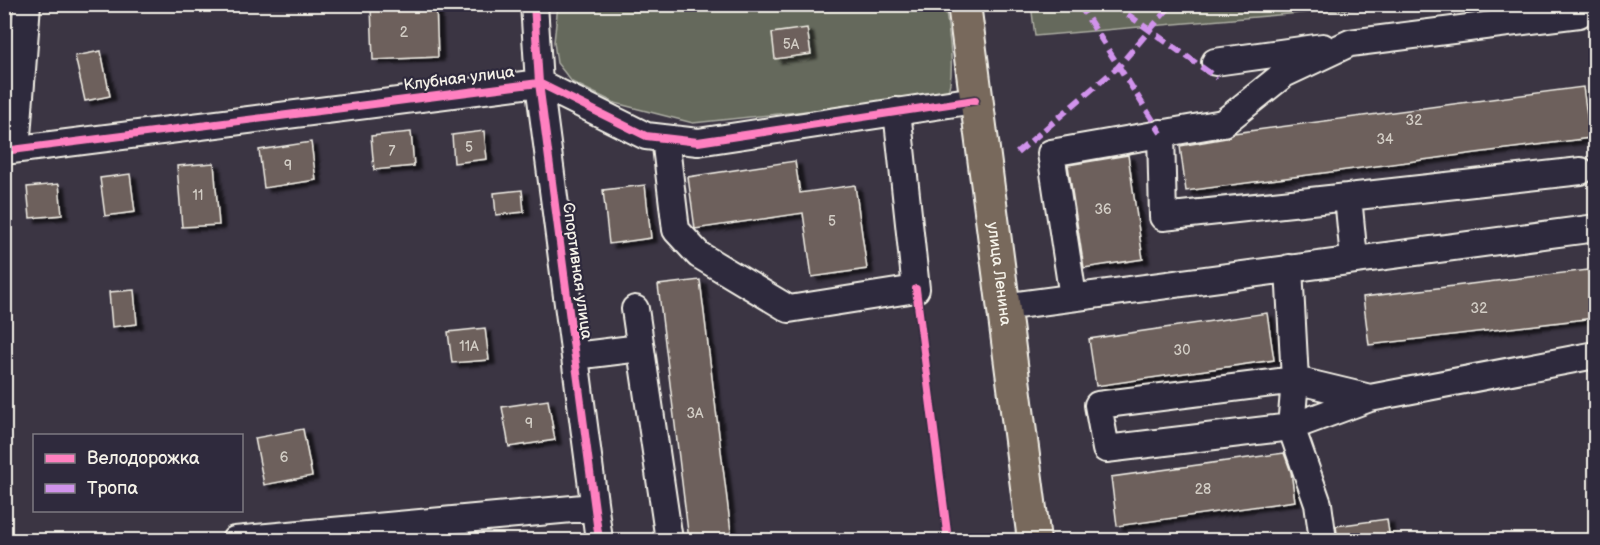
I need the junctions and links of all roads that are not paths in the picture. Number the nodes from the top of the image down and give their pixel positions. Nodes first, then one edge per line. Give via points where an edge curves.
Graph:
1 (27, 4) edge
2 (534, 4) edge
3 (964, 4) edge
4 (1579, 14) dead end
5 (1350, 44) junction
6 (1215, 62) dead end
7 (14, 64) edge
8 (539, 83) junction
9 (975, 100) junction
10 (897, 111) junction
11 (1161, 133) junction
12 (665, 138) junction
13 (10, 150) edge
14 (1581, 171) dead end
15 (1348, 197) junction
16 (1596, 228) edge
17 (1354, 259) junction
18 (1288, 268) junction
19 (1073, 297) junction
20 (1002, 307) junction
21 (635, 309) dead end
22 (640, 348) junction
23 (575, 356) junction
24 (1590, 356) dead end
25 (1295, 380) junction
26 (1370, 398) junction
27 (1291, 427) junction
28 (594, 507) junction
29 (417, 532) edge
30 (235, 540) edge
31 (599, 540) edge
32 (669, 540) edge
33 (1034, 540) edge
34 (1323, 540) edge

1 - 7 street
2 - 8 street, Спортивная улица
3 - 9 main road, улица Ленина
4 - 5 street
5 - 6 street
5 - 11 street via 1284,74 1223,123
7 - 13 street
8 - 12 street, Клубная улица via 646,136
8 - 13 street, Клубная улица
8 - 23 street, Спортивная улица
9 - 10 street, Клубная улица
9 - 20 main road, улица Ленина
10 - 12 street, Клубная улица via 698,142
10 - 12 street via 916,289 789,309 699,255 676,230
11 - 15 street via 1163,218
11 - 19 street via 1051,153
14 - 15 street
15 - 17 street
16 - 17 street
17 - 18 street
18 - 19 street
18 - 25 street
19 - 20 street
20 - 33 main road, улица Ленина
21 - 22 street
22 - 23 street
22 - 32 street
23 - 28 street, Спортивная улица
24 - 26 street
25 - 26 street
25 - 27 street
25 - 27 street via 1098,405 1106,449
26 - 27 street
27 - 34 street via 1318,504
28 - 29 street
28 - 31 street, Спортивная улица
29 - 30 street

